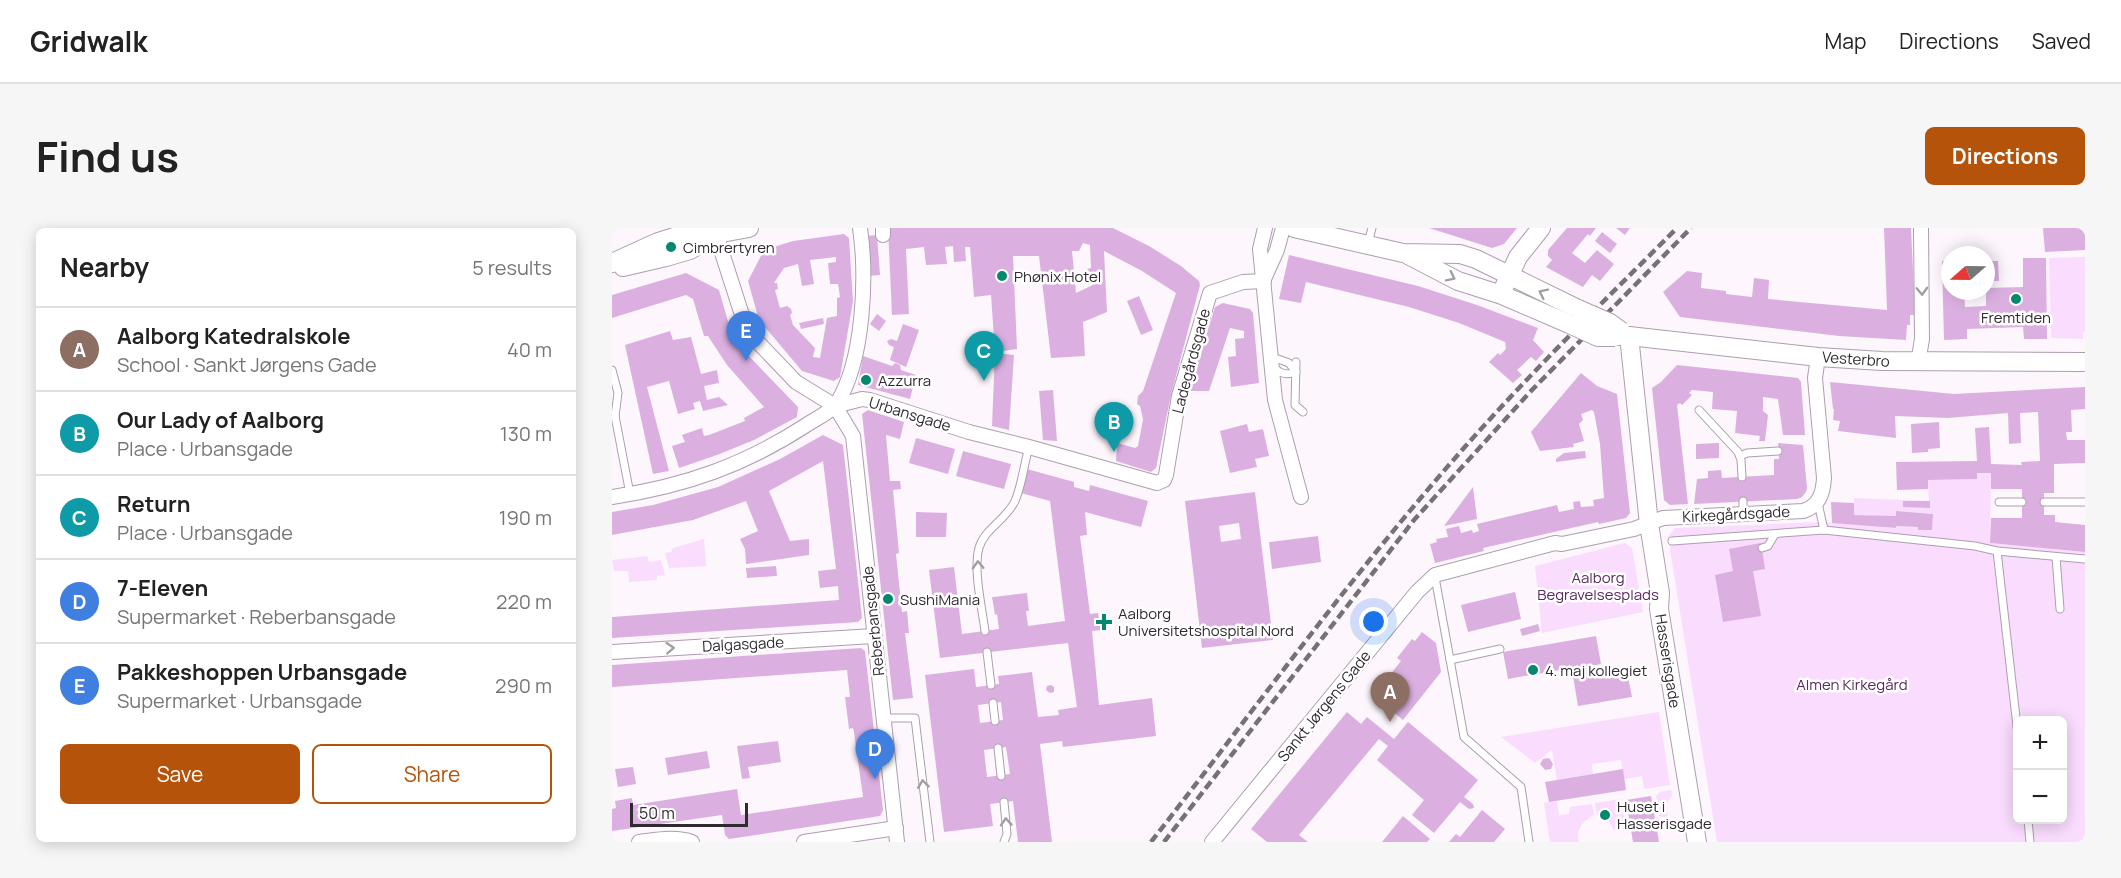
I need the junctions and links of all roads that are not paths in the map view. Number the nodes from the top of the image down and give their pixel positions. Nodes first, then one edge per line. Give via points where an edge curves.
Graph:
1 (749, 228) edge
2 (860, 228) edge
3 (1265, 228) edge
4 (1283, 228) edge
5 (1294, 228) edge
6 (1541, 228) edge
7 (1921, 230) edge
8 (715, 231) edge
9 (1370, 236) edge
10 (1403, 253) junction
11 (612, 263) edge
12 (612, 269) edge
13 (1508, 276) junction
14 (1264, 281) junction
15 (1502, 295) junction
16 (1572, 316) junction
17 (1621, 334) junction
18 (1818, 357) junction
19 (1296, 362) dead end
20 (2085, 362) edge
21 (1918, 363) junction
22 (1271, 364) junction
23 (612, 370) edge
24 (1296, 372) junction
25 (836, 406) junction
26 (1699, 410) dead end
27 (1303, 412) dead end
28 (614, 416) edge
29 (1029, 447) junction
30 (1778, 451) dead end
31 (1740, 456) junction
32 (1742, 477) dead end
33 (1161, 482) joint
34 (630, 495) junction
35 (612, 497) edge
36 (1301, 497) dead end
37 (1999, 502) dead end
38 (2022, 502) dead end
39 (2044, 502) dead end
40 (2085, 502) edge
41 (1818, 503) junction
42 (1649, 524) junction
43 (1824, 530) junction
44 (1775, 534) junction
45 (1672, 541) dead end
46 (1762, 548) dead end
47 (1998, 551) junction
48 (2056, 557) junction
49 (2085, 560) edge
50 (1435, 575) junction
51 (2060, 609) dead end
52 (984, 631) dead end
53 (874, 636) junction
54 (1500, 649) dead end
55 (612, 652) edge
56 (987, 652) dead end
57 (1450, 660) junction
58 (991, 685) dead end
59 (993, 703) dead end
60 (2016, 716) edge
61 (884, 718) junction
62 (995, 721) dead end
63 (998, 748) dead end
64 (1001, 776) dead end
65 (1004, 802) dead end
66 (2028, 824) edge
67 (896, 835) edge
68 (639, 842) edge
69 (692, 842) edge
70 (804, 842) edge
71 (930, 842) edge
72 (1004, 842) edge
73 (1212, 842) edge
74 (1529, 842) edge
75 (1697, 842) edge
76 (2030, 842) edge

1 - 8 main road
2 - 25 street via 863,295 856,348 848,383
3 - 14 street via 1260,249
4 - 14 street
5 - 9 main road, Vesterbro
6 - 13 main road
7 -> 21 street via 1922,342
8 - 11 main road via 679,235
8 - 12 main road via 690,250
8 - 25 street via 752,336 796,382
9 - 10 main road, Vesterbro
10 - 13 main road, Vesterbro via 1461,254
10 -> 15 main road, Vesterbro via 1458,281
13 - 15 main road
16 -> 13 main road, Vesterbro
14 - 22 street
14 - 33 street, Ladegårdsgade via 1243,282 1210,293 1179,396 1166,475
15 - 16 main road, Vesterbro
16 - 17 main road, Vesterbro, bridge via 1598,337
17 - 18 main road, Vesterbro
17 - 42 main road, Hasserisgade
18 - 21 main road, Vesterbro
18 - 41 street via 1815,378 1824,478
19 - 24 lane
20 - 21 main road, Vesterbro
22 - 24 lane via 1280,373
22 - 24 lane via 1278,359 1289,363
22 - 36 street via 1275,400
23 - 28 lane via 618,393
24 - 27 lane via 1295,405
25 - 29 street, Urbansgade via 870,400
25 - 34 street via 770,448 724,470
25 - 53 street, Reberbansgade via 853,436
26 - 31 lane
28 - 34 lane
29 - 33 street, Urbansgade
52 -> 29 lane via 977,556 981,541 1015,500
30 - 31 lane
31 - 32 lane
34 - 35 street
37 - 38 lane
39 - 40 lane
41 - 42 street, Kirkegårdsgade via 1803,511 1743,508 1663,518
41 - 43 lane
42 - 50 street, Sankt Jørgens Gade via 1555,543
42 - 75 main road, Hasserisgade
43 - 44 lane
43 - 47 lane
44 - 45 lane
44 - 46 lane via 1768,546
47 - 48 lane
47 - 60 lane
48 - 49 lane
48 - 51 lane
50 - 57 lane
50 - 73 street, Sankt Jørgens Gade
55 -> 53 street, Dalgasgade
53 - 61 street, Reberbansgade
54 - 57 lane
56 - 58 lane
57 - 74 lane via 1464,737 1521,788
59 - 62 lane
61 - 67 street, Reberbansgade
71 -> 61 lane via 915,718
63 - 64 lane
72 -> 65 lane
66 - 76 lane
67 - 70 street
68 - 69 street via 664,838

